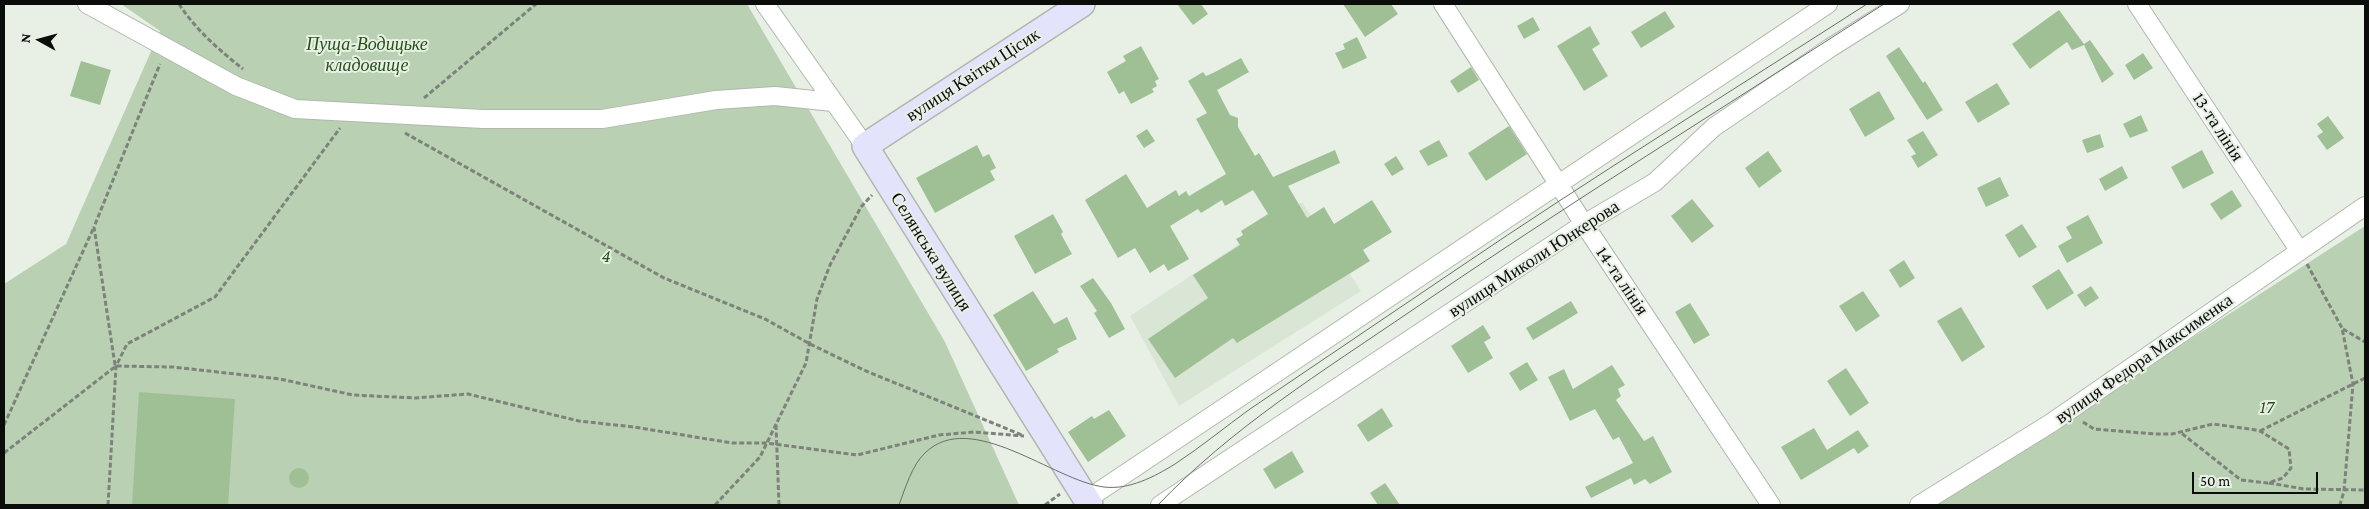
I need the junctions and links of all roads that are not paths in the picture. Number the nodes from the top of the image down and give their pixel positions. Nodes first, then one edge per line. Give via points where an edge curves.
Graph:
1 (87, 4) edge
2 (765, 4) edge
3 (1082, 4) edge
4 (1443, 4) edge
5 (1828, 4) edge
6 (1900, 4) edge
7 (2137, 4) edge
8 (833, 102) junction
9 (865, 146) junction
10 (1559, 184) junction
11 (2365, 206) edge
12 (1584, 224) junction
13 (2299, 250) junction
14 (1088, 502) edge
15 (1160, 505) edge
16 (1771, 505) edge
17 (1919, 505) edge

1 - 8 street via 236,86 295,109 352,112 404,124 483,119 602,119 716,100 775,96
2 - 8 street, Селянська вулиця
3 - 9 street, вулиця Квітки Цісик
4 - 10 street, 14-та лінія
5 - 10 street
6 - 12 street, вулиця Миколи Юнкерова via 1714,127 1655,182
7 - 13 street, 13-та лінія
8 - 9 street, Селянська вулиця
9 - 14 street, Селянська вулиця
10 - 12 street, 14-та лінія
10 - 14 street
11 - 13 street, вулиця Федора Максименка
12 - 15 street, вулиця Миколи Юнкерова
12 - 16 street, 14-та лінія
13 - 17 street, вулиця Федора Максименка via 2051,424

